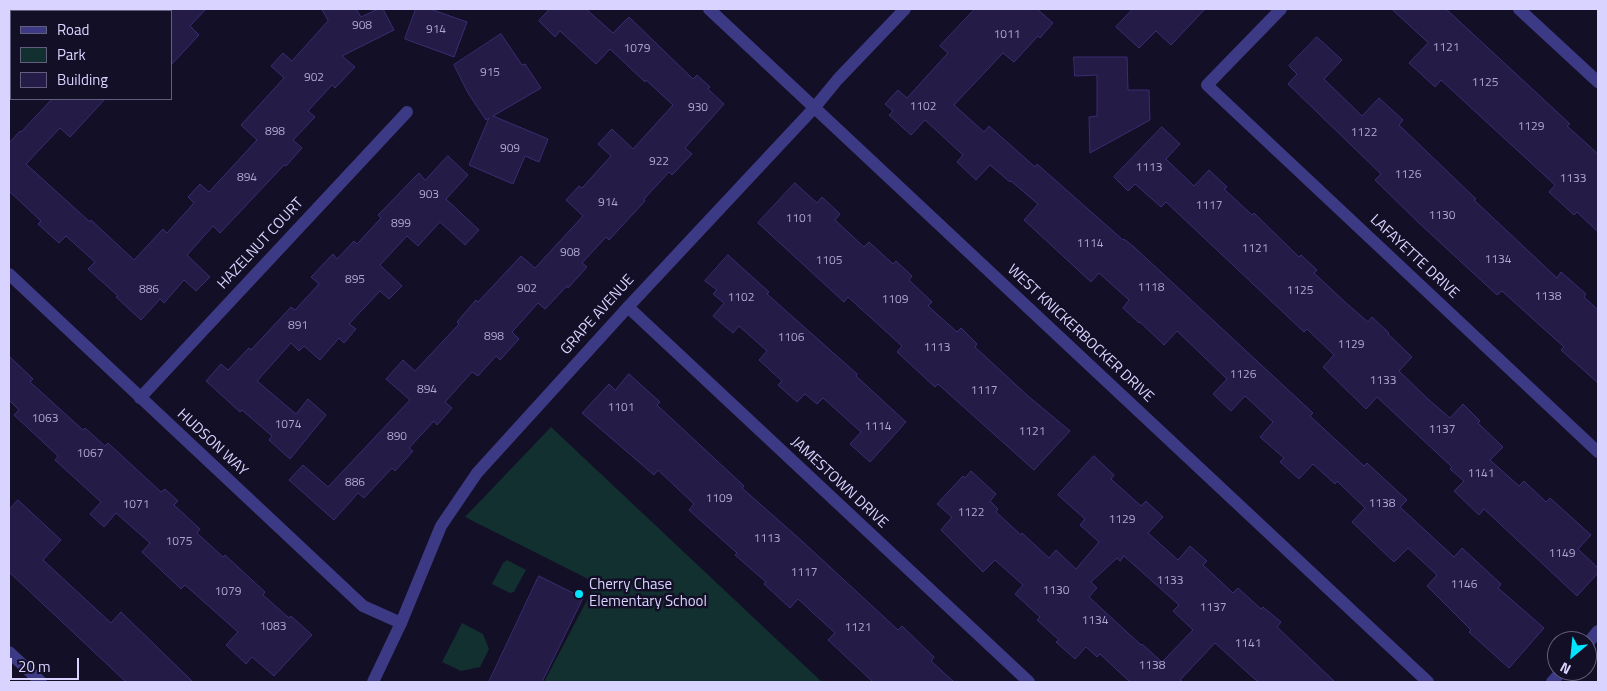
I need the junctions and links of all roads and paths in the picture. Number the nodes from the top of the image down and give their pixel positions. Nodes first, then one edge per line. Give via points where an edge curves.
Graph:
1 (709, 9) edge
2 (905, 9) edge
3 (1281, 9) edge
4 (1519, 9) edge
5 (1598, 82) edge
6 (815, 107) junction
7 (407, 112) dead end
8 (9, 274) edge
9 (628, 307) junction
10 (140, 398) junction
11 (1598, 452) edge
12 (401, 623) junction
13 (9, 652) edge
14 (41, 682) edge
15 (373, 682) edge
16 (1029, 682) edge
17 (1428, 682) edge

1 - 6 street, WEST KNICKERBOCKER DRIVE
2 - 6 street, GRAPE AVENUE
3 - 11 street, LAFAYETTE DRIVE via 1207,85
4 - 5 street
6 - 9 street, GRAPE AVENUE
6 - 17 street, WEST KNICKERBOCKER DRIVE
7 - 10 street, HAZELNUT COURT
8 - 10 street, HUDSON WAY
9 - 12 street, GRAPE AVENUE via 477,473 441,526
9 - 16 street, JAMESTOWN DRIVE
10 - 12 street, HUDSON WAY via 363,606
12 - 15 street, GRAPE AVENUE
13 - 14 street

